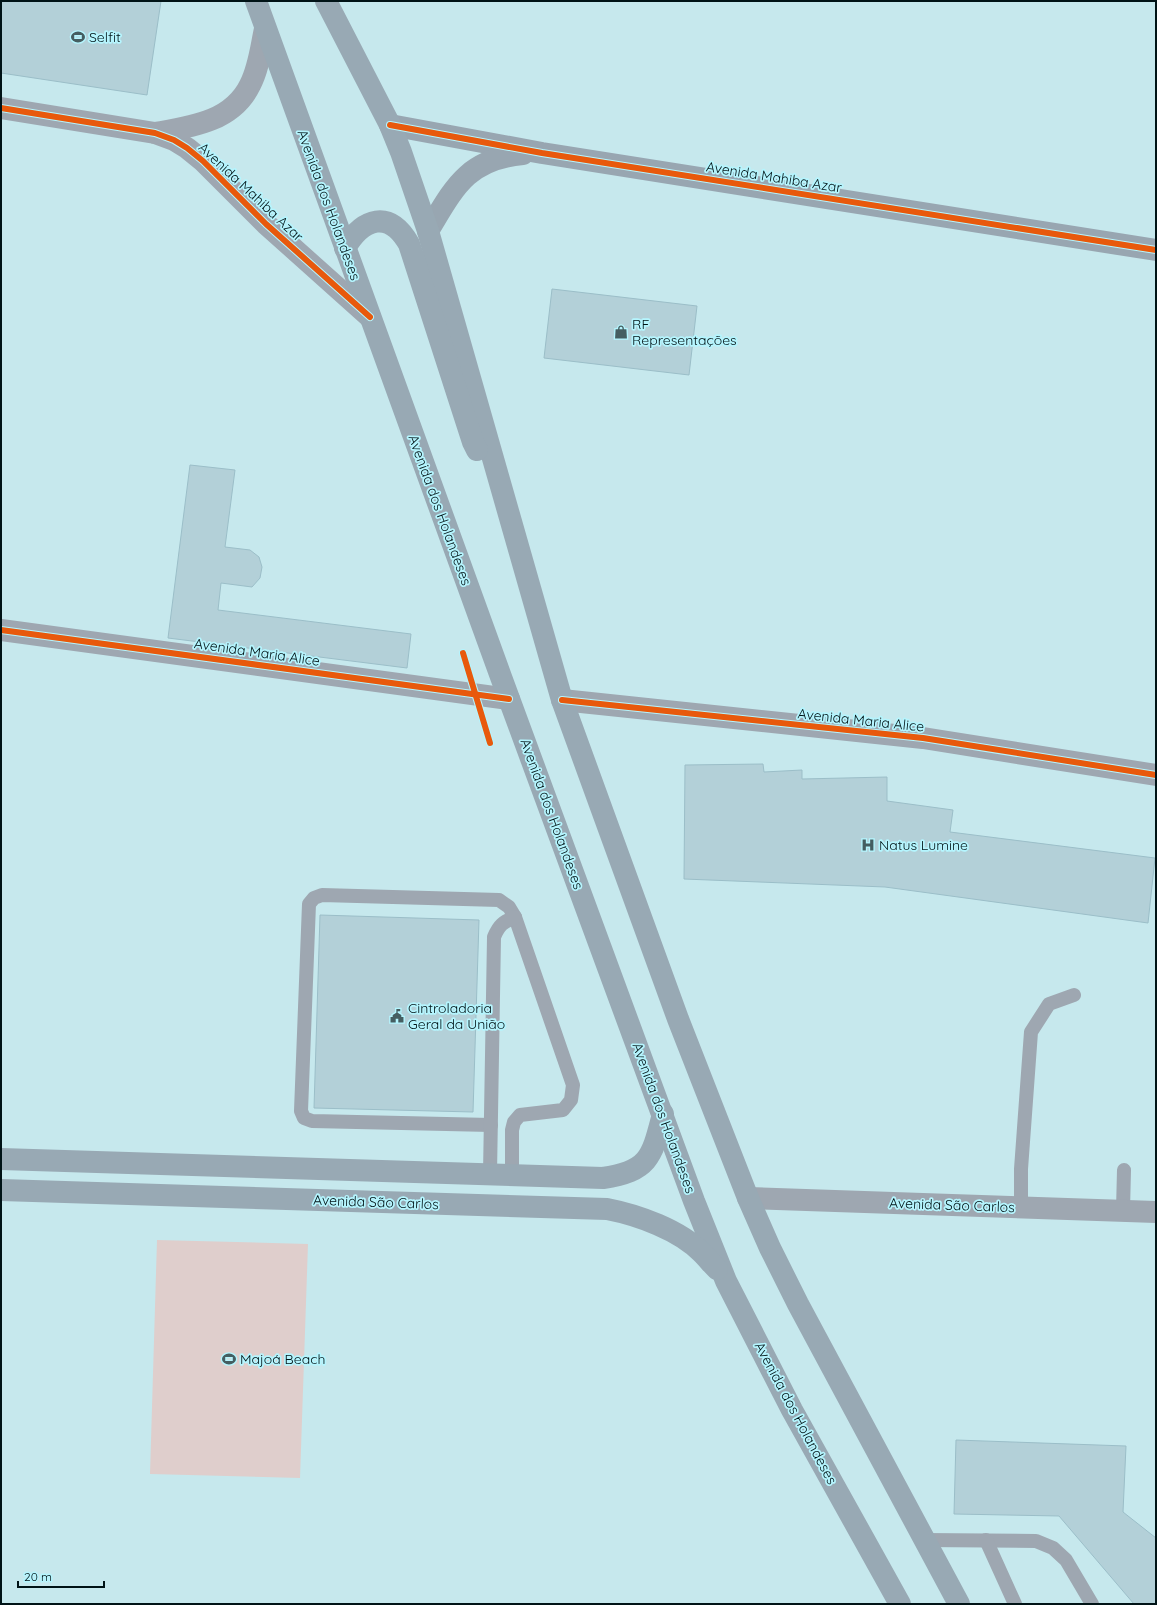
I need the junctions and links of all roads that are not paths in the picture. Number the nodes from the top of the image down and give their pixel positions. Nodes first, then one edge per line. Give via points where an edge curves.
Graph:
1 (256, 1) edge
2 (326, 1) edge
3 (265, 29) junction
4 (1, 108) edge
5 (390, 125) junction
6 (155, 133) junction
7 (542, 153) junction
8 (428, 231) junction
9 (345, 248) junction
10 (1156, 250) edge
11 (370, 317) junction
12 (509, 514) junction
13 (1, 630) edge
14 (509, 699) junction
15 (562, 700) junction
16 (1156, 775) edge
17 (515, 917) junction
18 (1074, 996) dead end
19 (663, 1114) junction
20 (491, 1125) junction
21 (1, 1159) edge
22 (1124, 1170) dead end
23 (490, 1174) junction
24 (512, 1175) junction
25 (1, 1190) edge
26 (748, 1198) junction
27 (1021, 1207) junction
28 (1123, 1210) junction
29 (1156, 1212) edge
30 (726, 1281) junction
31 (924, 1540) junction
32 (986, 1540) junction
33 (900, 1604) edge
34 (959, 1604) edge
35 (1015, 1604) edge
36 (1092, 1604) edge

1 - 3 main road, Avenida dos Holandeses
2 - 5 main road
3 - 6 street, Avenida Mahiba Azar via 246,94 212,120 193,127
3 - 9 main road, Avenida dos Holandeses
4 - 6 street, Avenida Mahiba Azar
5 - 7 street, Avenida Mahiba Azar
5 - 8 main road
6 - 11 street, Avenida Mahiba Azar via 181,144 203,162 266,224
7 - 8 street, Avenida Mahiba Azar via 504,157 491,161 469,174 451,192
7 - 10 street, Avenida Mahiba Azar
8 - 12 main road
9 - 11 main road, Avenida dos Holandeses
9 - 12 main road via 356,232 377,222 393,225 409,244 473,442
11 - 14 main road, Avenida dos Holandeses
12 - 15 main road
13 - 14 street, Avenida Maria Alice
14 - 19 main road, Avenida dos Holandeses
15 - 16 street, Avenida Maria Alice via 923,738
15 - 26 main road via 676,1012
17 - 20 lane via 497,928 494,937
17 - 20 lane via 509,907 499,900 322,895 314,898 309,904 301,1111 304,1118 312,1121
17 - 24 lane via 573,1085 571,1100 563,1110 520,1115 514,1122
18 - 27 lane via 1049,1004 1031,1032
19 - 24 main road via 653,1150 647,1161 629,1172 603,1178
19 - 30 main road, Avenida dos Holandeses
20 - 23 lane
21 - 23 main road
22 - 28 lane
23 - 24 main road
25 - 30 main road, Avenida São Carlos via 607,1209 641,1218 685,1239 702,1252
26 - 27 street, Avenida São Carlos
26 - 31 main road via 798,1304
27 - 28 street, Avenida São Carlos
28 - 29 street, Avenida São Carlos
30 - 33 main road, Avenida dos Holandeses via 792,1410
31 - 32 lane
31 - 34 main road
32 - 35 lane
32 - 36 lane via 1036,1541 1053,1548 1066,1560

